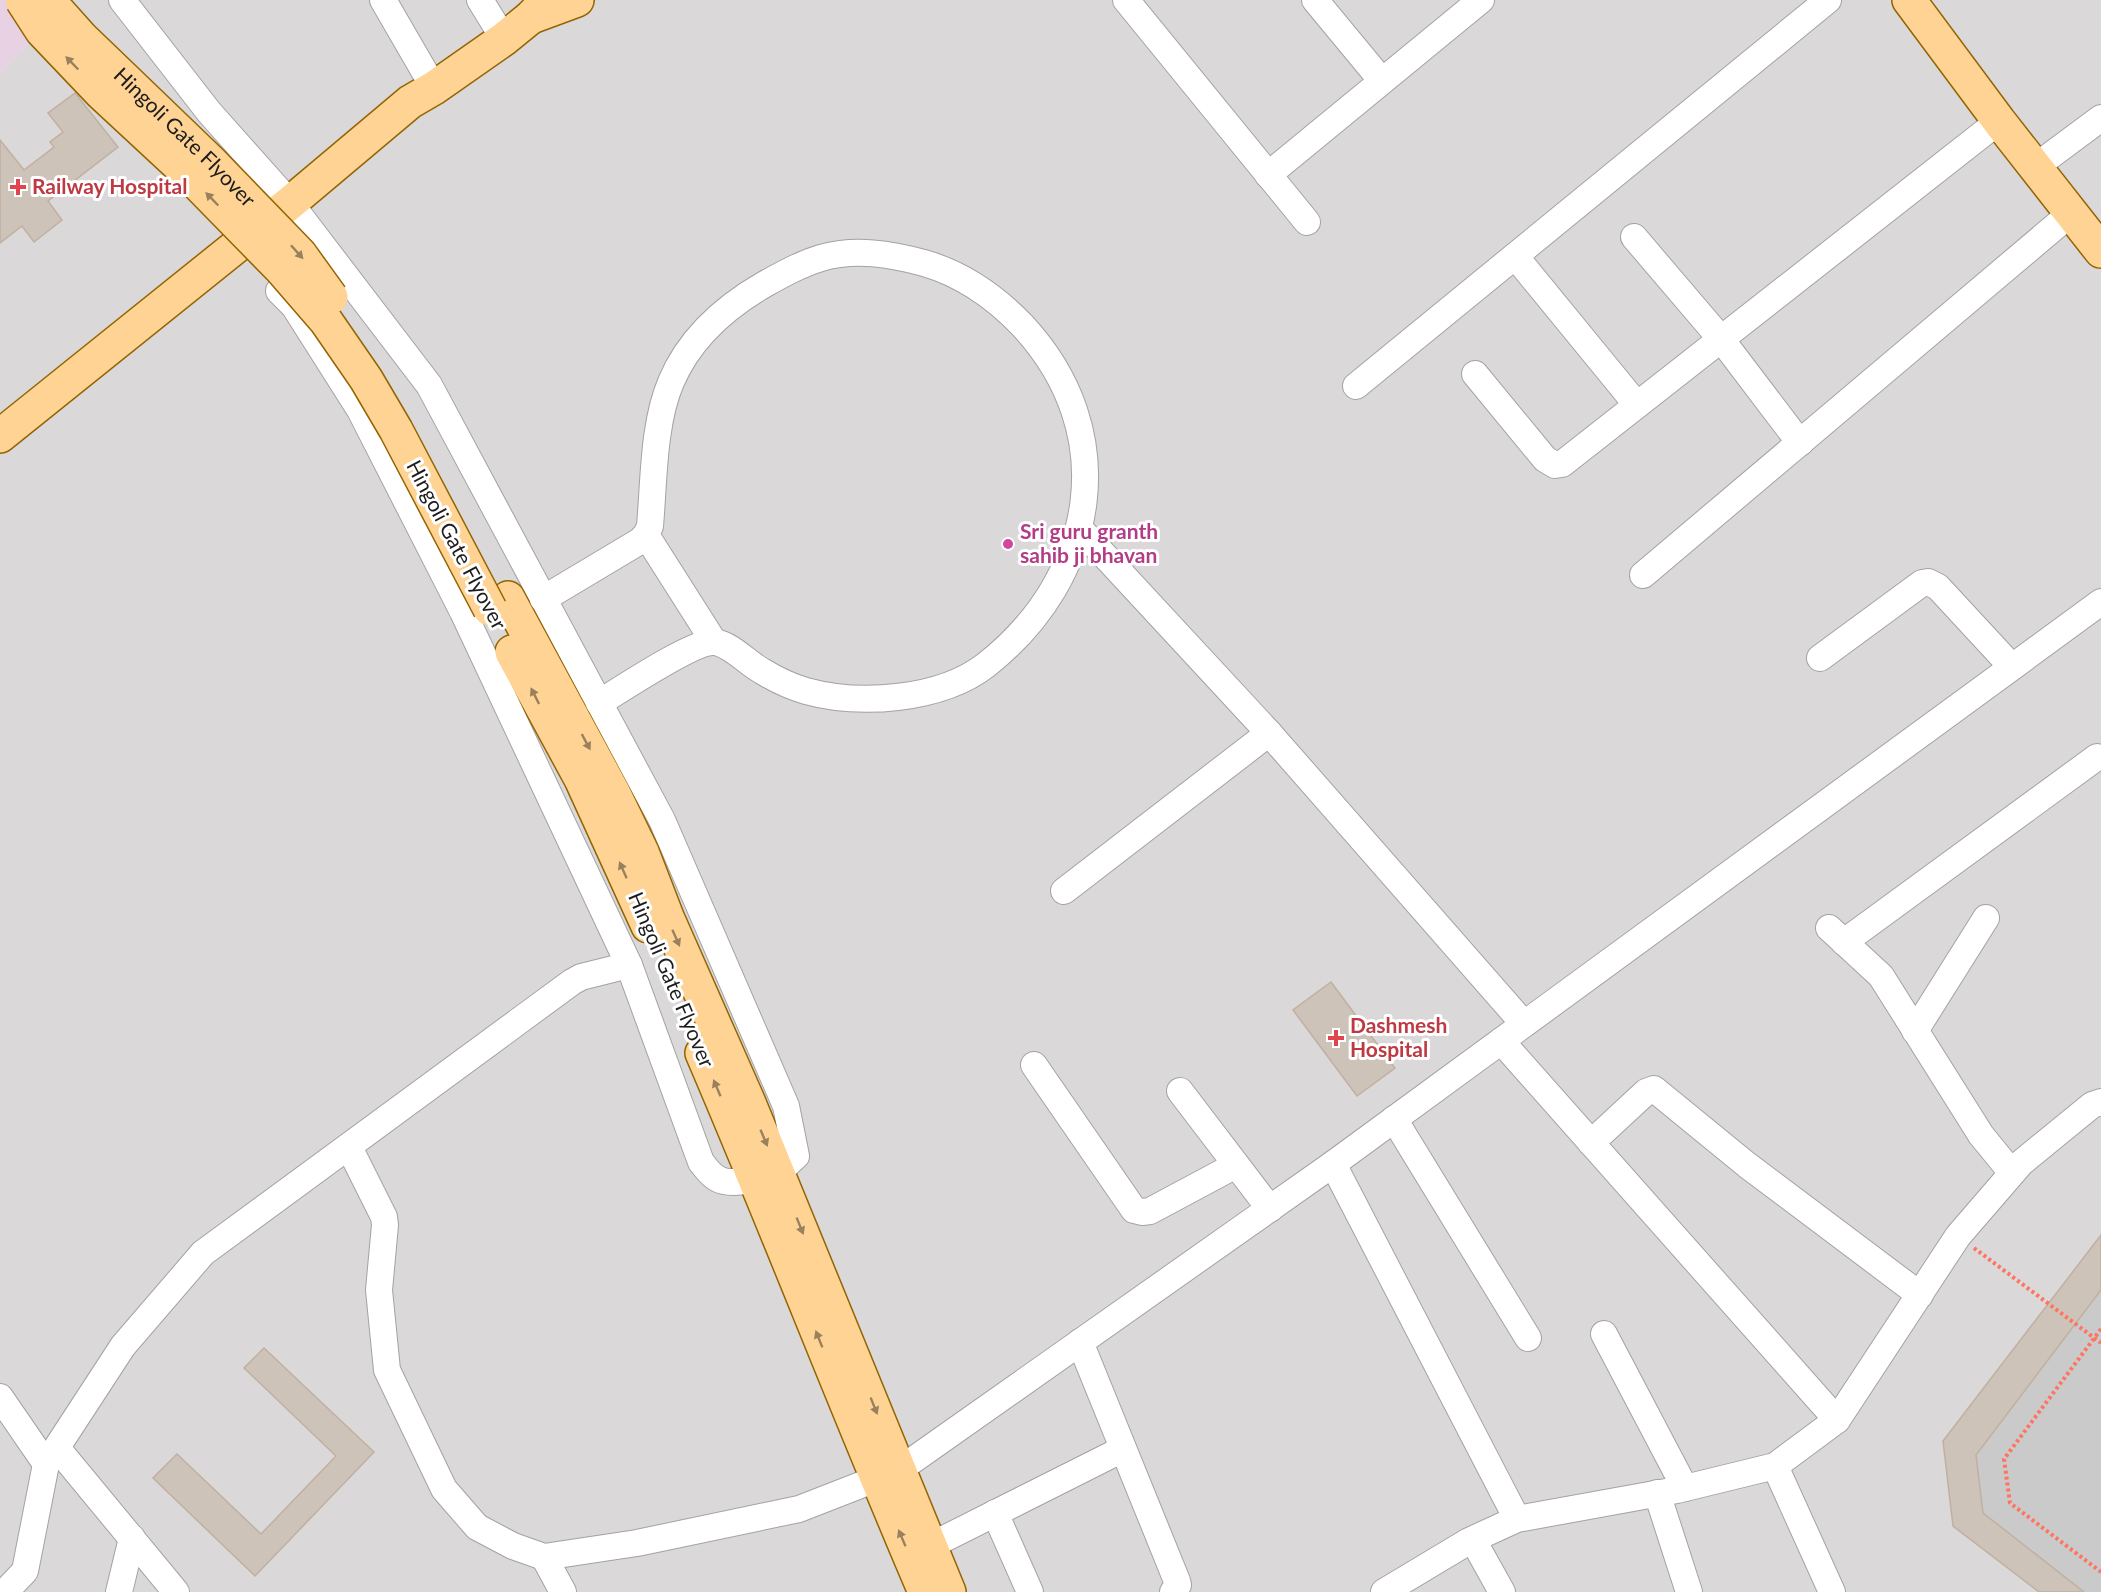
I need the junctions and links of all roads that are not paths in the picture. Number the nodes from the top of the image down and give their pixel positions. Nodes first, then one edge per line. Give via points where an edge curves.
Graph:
1 (22, 0) edge
2 (51, 0) edge
3 (122, 0) edge
4 (383, 0) edge
5 (480, 0) edge
6 (577, 0) edge
7 (1126, 0) edge
8 (1315, 0) edge
9 (1481, 0) edge
10 (1828, 0) edge
11 (1909, 0) edge
12 (539, 9) edge
13 (504, 39) junction
14 (1382, 81) junction
15 (434, 88) junction
16 (2101, 118) edge
17 (1999, 121) junction
18 (2035, 167) junction
19 (1268, 175) junction
20 (290, 203) junction
21 (2070, 214) junction
22 (1306, 222) dead end
23 (1634, 237) dead end
24 (238, 245) junction
25 (2101, 250) edge
26 (1515, 256) junction
27 (1721, 339) junction
28 (1475, 374) dead end
29 (1356, 386) dead end
30 (1637, 405) junction
31 (0, 436) edge
32 (1800, 443) junction
33 (1080, 529) junction
34 (646, 535) junction
35 (1643, 575) dead end
36 (543, 598) junction
37 (2101, 602) edge
38 (499, 604) junction
39 (714, 642) junction
40 (1820, 658) dead end
41 (2012, 667) junction
42 (599, 703) junction
43 (1269, 733) junction
44 (2097, 757) dead end
45 (1064, 891) dead end
46 (1986, 918) dead end
47 (629, 965) junction
48 (1524, 1024) junction
49 (1915, 1031) junction
50 (1501, 1041) junction
51 (1034, 1065) dead end
52 (1180, 1091) dead end
53 (2101, 1102) edge
54 (1394, 1119) junction
55 (1591, 1143) junction
56 (350, 1147) junction
57 (1236, 1164) junction
58 (1333, 1164) junction
59 (2012, 1173) junction
60 (766, 1176) junction
61 (1270, 1209) junction
62 (1920, 1295) junction
63 (1604, 1334) dead end
64 (1528, 1338) dead end
65 (1080, 1342) junction
66 (0, 1397) edge
67 (1837, 1420) junction
68 (1123, 1449) junction
69 (52, 1456) junction
70 (1775, 1466) junction
71 (888, 1474) junction
72 (1685, 1488) junction
73 (1657, 1493) junction
74 (995, 1513) junction
75 (1517, 1519) junction
76 (132, 1538) junction
77 (1473, 1540) junction
78 (930, 1546) junction
79 (544, 1557) junction
80 (5, 1592) edge
81 (119, 1592) edge
82 (176, 1592) edge
83 (563, 1592) edge
84 (925, 1592) edge
85 (949, 1592) edge
86 (1030, 1592) edge
87 (1173, 1592) edge
88 (1384, 1592) edge
89 (1502, 1592) edge
90 (1689, 1592) edge
91 (1832, 1592) edge

38 -> 1 main road, Hingoli Gate Flyover, bridge via 366,379 326,321 200,186 42,31
2 -> 38 main road, Hingoli Gate Flyover, bridge via 82,38 300,254 356,330 410,418
3 - 20 street via 209,112
4 - 15 street
5 - 13 street
6 - 12 main road
7 - 19 street
8 - 14 street
9 - 14 street
10 - 26 street
11 - 17 main road
12 - 13 main road
13 - 15 main road
14 - 19 street
15 - 20 main road via 410,102
16 - 18 street
17 - 18 main road
17 - 27 street
18 - 21 main road
19 - 22 street
20 - 24 main road
20 - 36 street via 429,385
21 - 25 main road
21 - 32 street
23 - 27 street
24 - 31 main road
24 - 47 street via 294,306 360,410 463,612
26 - 29 street
26 - 30 street
27 - 30 street
27 - 32 street
28 - 30 street via 1545,459 1555,465 1562,464
32 - 35 street
33 - 34 street via 1086,489 1082,440 1068,391 1041,345 976,286 939,268 901,257 862,252 824,257 792,269 722,313 692,343 670,383 659,426
33 - 39 street via 1060,579 1041,607 984,667 948,686 858,700 805,691 762,672
33 - 43 street
34 - 36 street
34 - 39 street
36 - 42 street
37 - 41 street
38 - 60 main road, Hingoli Gate Flyover via 613,792 642,852
39 - 42 street via 693,648
40 - 41 street via 1928,582 1938,587
41 - 48 street
42 - 60 street via 668,834 786,1106 796,1156
43 - 45 street
43 - 48 street
44 - 49 street via 1837,935 1881,976
46 - 49 street
47 - 56 street via 572,982
47 - 60 street via 701,1162 709,1173 728,1182
48 - 50 street
49 - 59 street via 1981,1136
50 - 54 street
50 - 55 street
51 - 57 street via 1134,1210 1150,1211
52 - 57 street
53 - 59 street via 2092,1105
54 - 58 street
54 - 64 street
55 - 62 street via 1654,1089 1747,1165
55 - 67 street
56 - 69 street via 203,1253 123,1346
56 - 79 street via 384,1218 379,1290 387,1370 444,1489 477,1527
57 - 61 street
58 - 61 street
58 - 75 street
59 - 62 street via 1958,1236
60 - 71 main road, Hingoli Gate Flyover
61 - 65 street
62 - 67 street
63 - 72 street
65 - 68 street
65 - 71 street
66 - 69 street
67 - 70 street
68 - 74 street
68 - 87 street via 1177,1581
69 - 76 street
69 - 80 street via 26,1571
70 - 72 street
70 - 91 street
71 - 78 main road
71 - 79 street via 800,1509
84 -> 71 main road
72 - 73 street
73 - 75 street
73 - 90 street
74 - 78 street
74 - 86 street
75 - 77 street
76 - 81 street
76 - 82 street
77 - 88 street
77 - 89 street
78 - 85 main road
79 - 83 street

